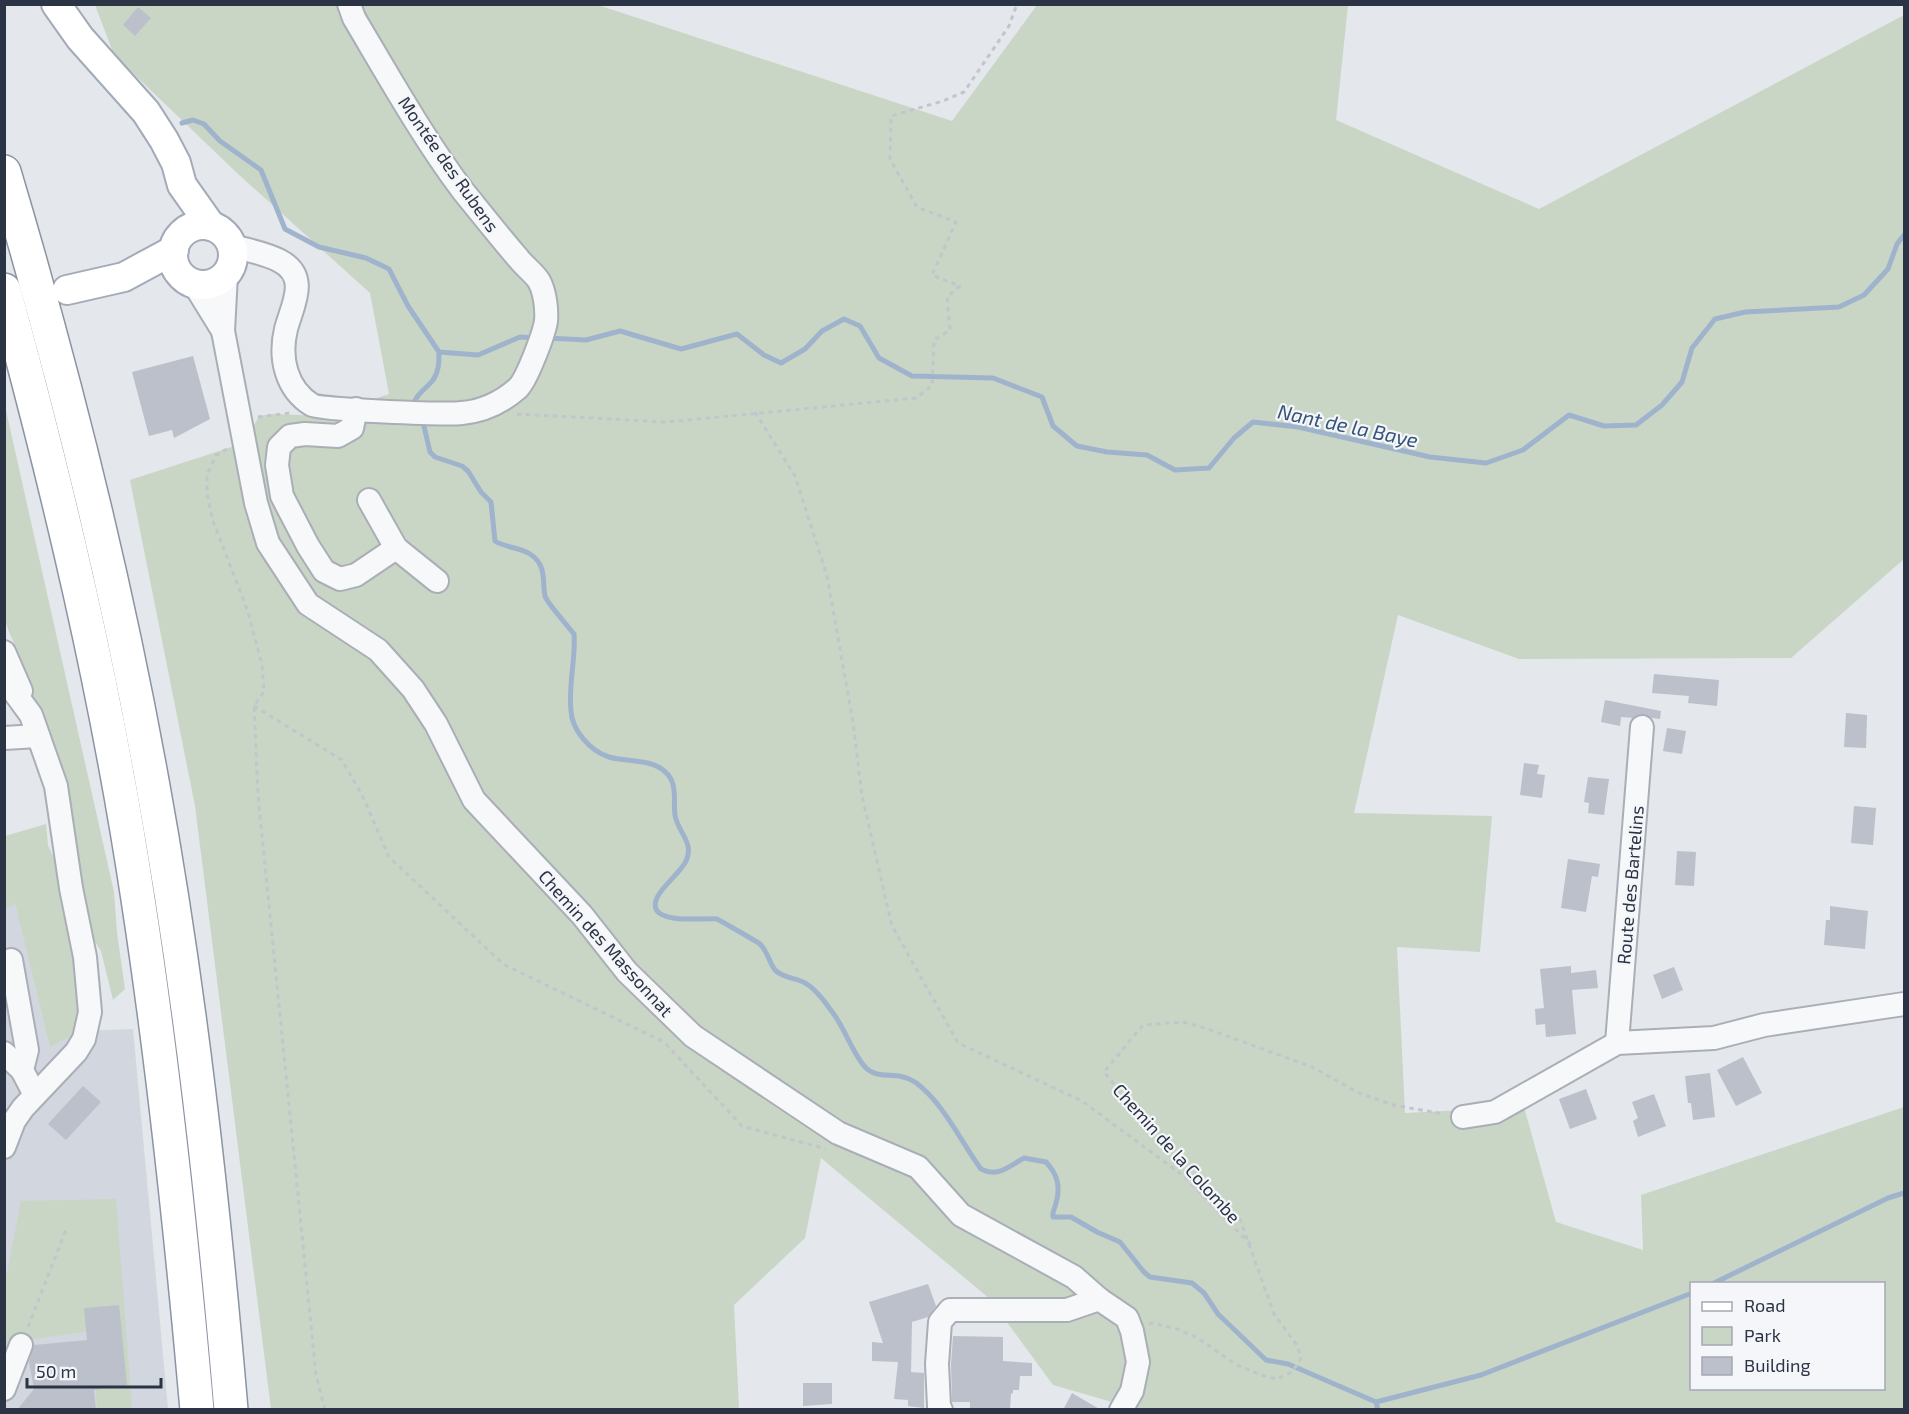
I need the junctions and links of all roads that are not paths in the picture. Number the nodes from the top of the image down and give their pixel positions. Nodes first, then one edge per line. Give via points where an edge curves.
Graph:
1 (56, 4) edge
2 (349, 4) edge
3 (4, 172) edge
4 (182, 185) junction
5 (211, 226) junction
6 (182, 261) junction
7 (229, 262) junction
8 (4, 290) edge
9 (67, 290) dead end
10 (223, 331) junction
11 (356, 409) junction
12 (369, 500) dead end
13 (396, 548) junction
14 (437, 581) dead end
15 (4, 652) edge
16 (4, 678) edge
17 (35, 725) junction
18 (1642, 728) dead end
19 (4, 738) edge
20 (11, 960) dead end
21 (1905, 1004) edge
22 (1617, 1043) junction
23 (4, 1053) edge
24 (22, 1070) junction
25 (35, 1095) junction
26 (1463, 1117) road end
27 (4, 1147) edge
28 (1099, 1299) junction
29 (21, 1346) road end
30 (4, 1389) edge
31 (939, 1408) edge
32 (197, 1410) edge
33 (231, 1410) edge
34 (1121, 1410) edge

1 - 4 main road via 80,38 146,112 176,163
2 - 11 street, Montée des Rubens via 416,123 463,190 539,282 546,303 546,322 533,359 520,386 499,402 481,411 456,414
3 - 33 highway via 87,474 150,770 198,1081
4 - 5 main road
4 - 6 main road
5 - 6 main road via 196,226
5 - 7 main road via 226,236
6 - 7 main road via 211,284
6 - 9 main road
6 - 10 street, Chemin des Massonnat
7 - 10 street, Chemin des Massonnat
7 - 11 street via 265,255 281,261 293,274 298,289 286,330 286,369 291,386 314,407
8 - 32 highway via 81,594 138,896 165,1091
10 - 28 street, Chemin des Massonnat via 256,503 268,543 308,604 378,650 413,689 436,724 474,800 582,915 627,972 693,1036 838,1133 918,1167 961,1215 1074,1277
11 - 13 street via 352,428 338,436 290,436 279,447 277,465 282,496 324,571 340,579 356,575
12 - 13 street
13 - 14 street
15 - 17 street
16 - 17 street
17 - 19 street
17 - 25 street via 56,786 85,957 90,1012 84,1039
18 - 22 street, Route des Bartelins
20 - 24 street via 27,1050
21 - 22 street via 1764,1026 1714,1038
22 - 26 street via 1495,1112
23 - 24 street
24 - 25 street
25 - 27 street via 14,1121
28 - 31 street via 1067,1310 950,1310 940,1322
28 - 34 street, Chemin des Massonnat via 1126,1318 1132,1331 1138,1362 1132,1391
29 - 30 street

